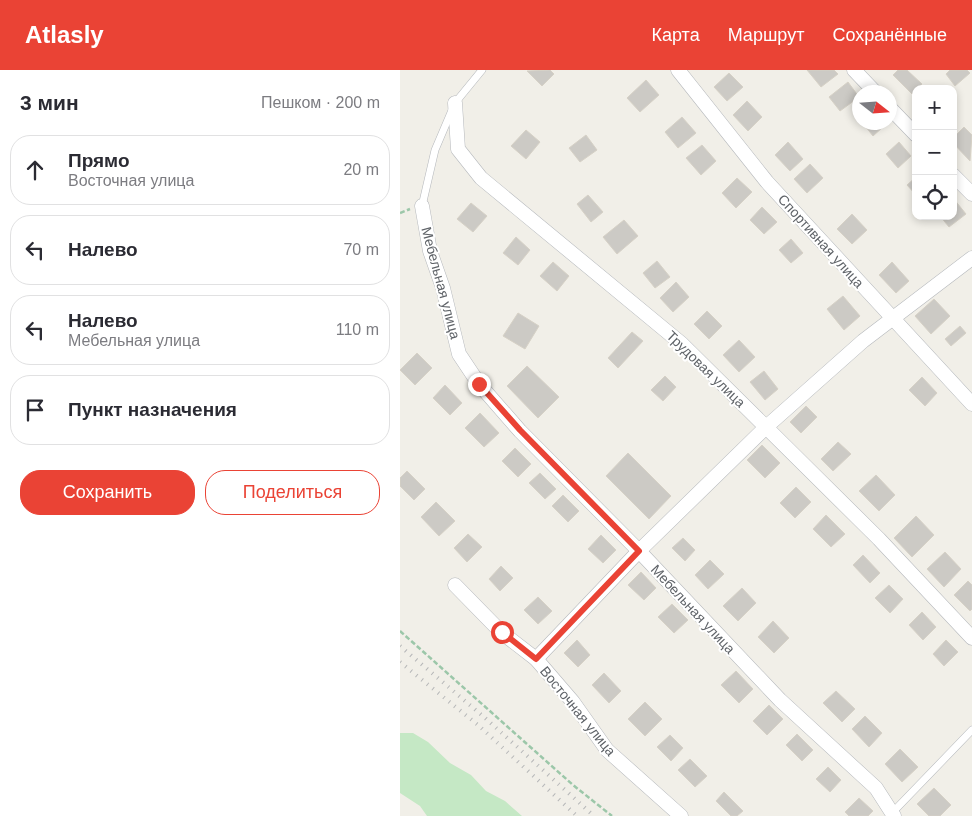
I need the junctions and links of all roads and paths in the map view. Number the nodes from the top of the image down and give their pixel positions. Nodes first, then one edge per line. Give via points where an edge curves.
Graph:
1 (482, 70) edge
2 (678, 70) edge
3 (854, 70) edge
4 (868, 85) edge
5 (455, 103) junction
6 (897, 115) edge
7 (912, 131) edge
8 (954, 175) edge
9 (972, 194) edge
10 (422, 206) joint
11 (972, 258) edge
12 (893, 320) junction
13 (972, 404) edge
14 (765, 428) junction
15 (639, 551) junction
16 (454, 585) dead end
17 (400, 632) edge
18 (972, 638) edge
19 (536, 659) junction
20 (972, 730) edge
21 (891, 815) edge
22 (612, 816) edge
23 (681, 816) edge

1 - 5 lane
2 - 12 street, Спортивная улица via 767,182
3 - 4 street
5 - 10 lane via 435,150
5 - 14 street, Трудовая улица via 458,149 481,178 682,344
6 - 7 street
8 - 9 street
10 - 15 street, Мебельная улица via 430,251 459,354 479,384 520,430
11 - 12 street
12 - 13 street, Спортивная улица
12 - 14 street via 862,341
14 - 15 street
14 - 18 street, Трудовая улица via 879,539
15 - 19 street
15 - 21 street, Мебельная улица via 780,700 876,788
16 - 19 street, Восточная улица via 502,632
17 - 22 path
19 - 23 street, Восточная улица via 573,702 607,750
20 - 21 lane

